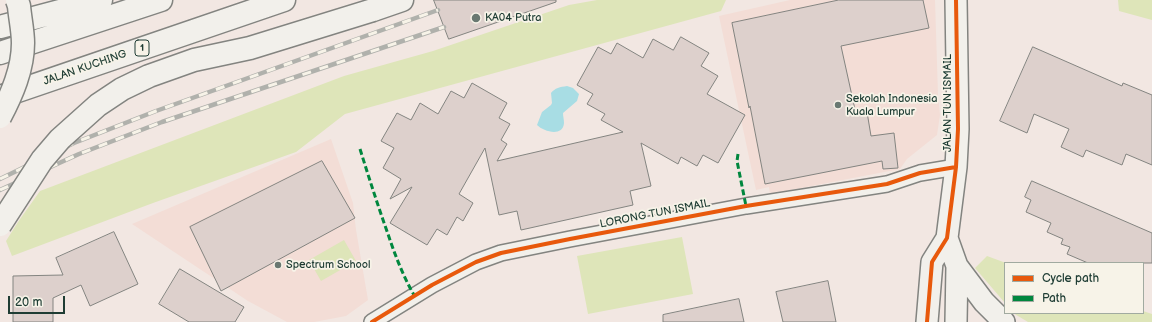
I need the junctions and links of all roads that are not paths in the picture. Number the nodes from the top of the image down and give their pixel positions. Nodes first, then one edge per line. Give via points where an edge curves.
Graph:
1 (17, 0) edge
2 (101, 0) edge
3 (160, 0) edge
4 (284, 0) edge
5 (402, 0) edge
6 (956, 0) edge
7 (0, 27) edge
8 (0, 53) edge
9 (0, 97) edge
10 (0, 117) edge
11 (956, 167) junction
12 (0, 225) edge
13 (947, 238) junction
14 (957, 266) junction
15 (372, 322) edge
16 (927, 322) edge
17 (956, 322) edge
18 (1004, 322) edge

1 - 10 highway, bridge via 23,44 20,69
2 - 7 highway
3 - 8 highway
4 - 9 highway, JALAN KUCHING / 1
5 - 12 highway, bridge via 250,48 194,60 122,89 98,105 60,139 42,160
6 - 11 street, JALAN TUN ISMAIL
11 - 13 street, JALAN TUN ISMAIL
11 - 15 street, LORONG TUN ISMAIL via 887,184 738,208 501,253 476,262 432,285
13 - 14 street, JALAN TUN ISMAIL
13 - 16 street, JALAN TUN ISMAIL via 932,262
14 - 17 street, JALAN TUN ISMAIL
14 - 18 street via 984,302

